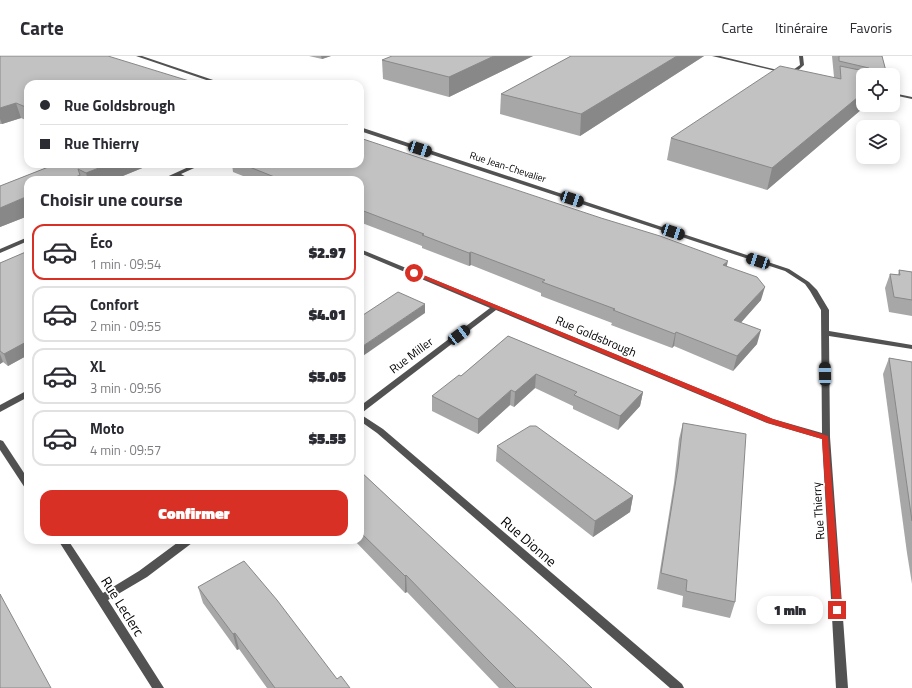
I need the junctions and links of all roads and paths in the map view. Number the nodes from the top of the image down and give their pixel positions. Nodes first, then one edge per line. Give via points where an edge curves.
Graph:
1 (138, 56) edge
2 (714, 56) edge
3 (802, 56) edge
4 (792, 73) junction
5 (798, 75) edge
6 (211, 80) edge
7 (900, 95) edge
8 (912, 98) edge
9 (364, 130) edge
10 (190, 168) edge
11 (176, 174) junction
12 (172, 176) edge
13 (180, 176) edge
14 (24, 241) edge
15 (0, 251) edge
16 (364, 253) edge
17 (496, 307) junction
18 (825, 333) junction
19 (912, 347) edge
20 (24, 395) edge
21 (364, 407) edge
22 (0, 409) edge
23 (364, 420) edge
24 (826, 437) junction
25 (0, 443) edge
26 (24, 480) edge
27 (66, 544) edge
28 (183, 544) edge
29 (101, 599) junction
30 (158, 688) edge
31 (678, 688) edge
32 (842, 688) edge

1 - 6 street
2 - 4 street
3 - 4 street via 802,65
4 - 5 street
7 - 8 street
9 - 18 street, Rue Jean-Chevalier via 787,270 807,284 819,298 824,310
10 - 11 street
11 - 12 street
11 - 13 street
14 - 15 street
16 - 17 street, Rue Goldsbrough
17 - 21 street, Rue Miller
17 - 24 street, Rue Goldsbrough via 770,421
18 - 19 street
18 - 24 street, Rue Thierry
20 - 22 street
23 - 31 street, Rue Dionne
24 - 32 street, Rue Thierry
25 - 26 street
27 - 29 street, Rue Leclerc
28 - 29 street via 143,574
29 - 30 street, Rue Leclerc

